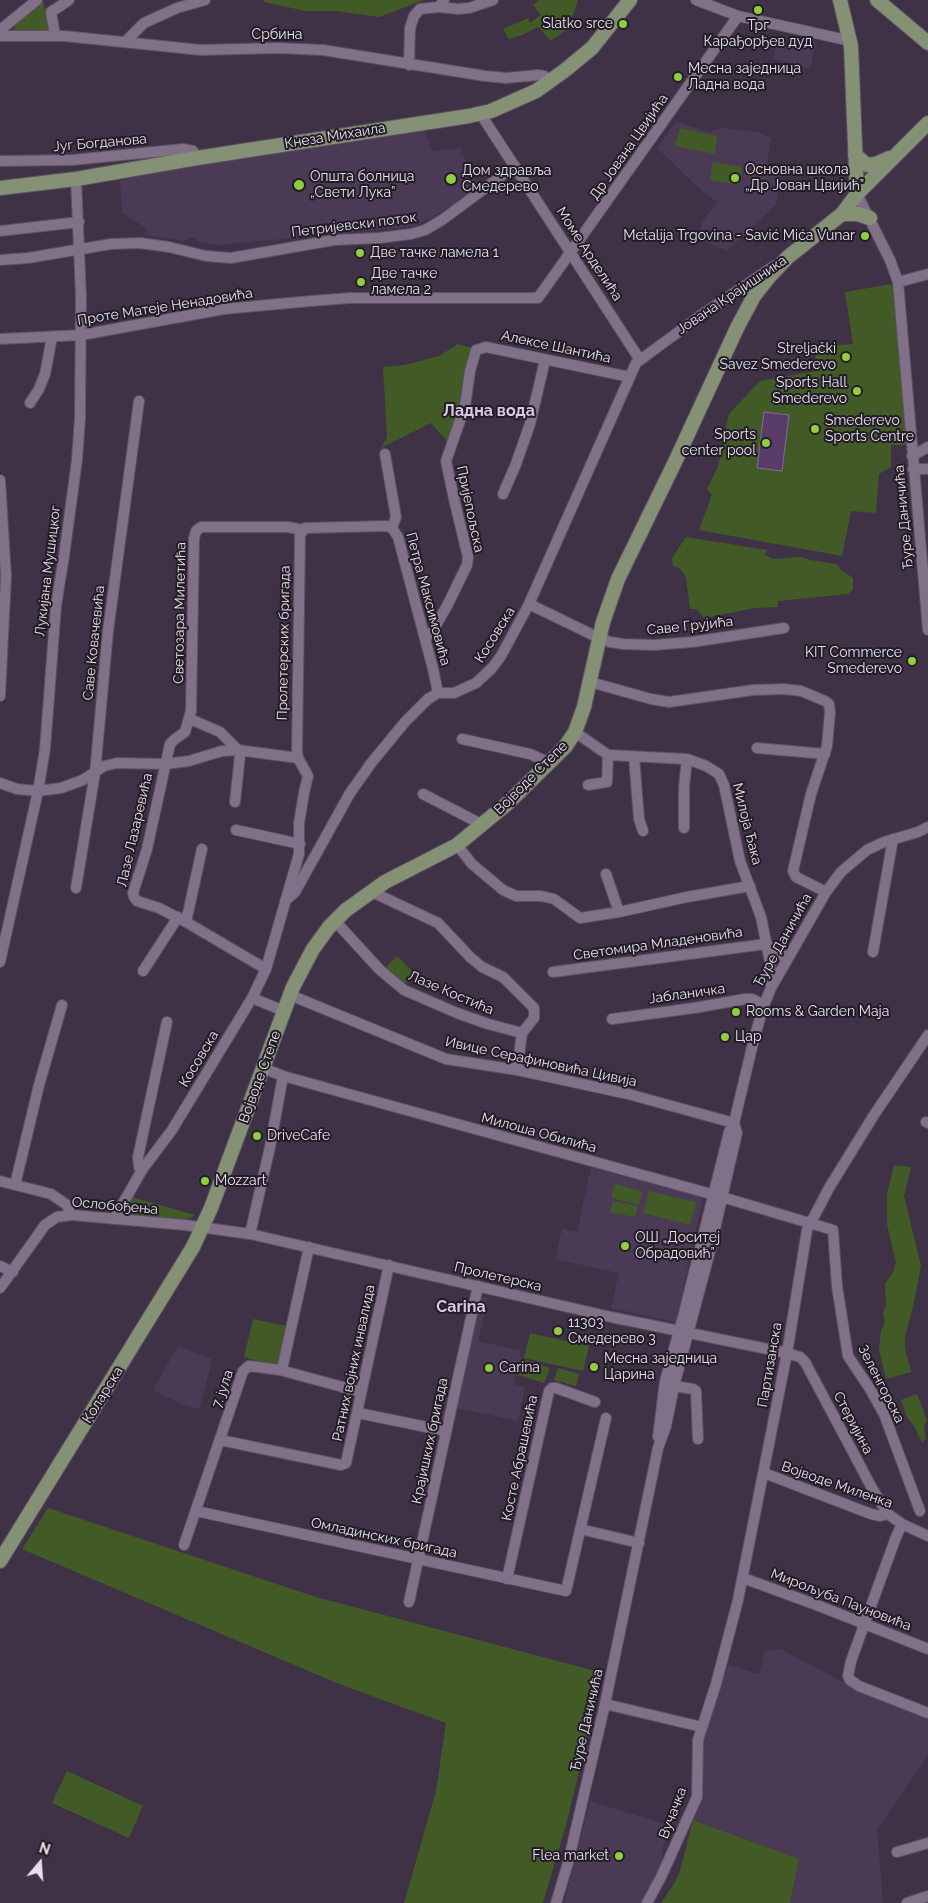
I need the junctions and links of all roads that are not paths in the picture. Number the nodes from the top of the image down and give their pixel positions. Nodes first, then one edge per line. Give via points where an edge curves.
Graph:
1 (36, 0) edge
2 (69, 0) edge
3 (205, 0) edge
4 (493, 0) edge
5 (630, 0) edge
6 (696, 0) edge
7 (877, 0) edge
8 (842, 1) edge
9 (442, 3) edge
10 (738, 16) junction
11 (13, 20) junction
12 (0, 30) edge
13 (55, 35) junction
14 (0, 36) edge
15 (14, 36) junction
16 (851, 41) junction
17 (125, 42) junction
18 (928, 43) edge
19 (409, 65) junction
20 (551, 80) junction
21 (480, 114) junction
22 (928, 123) edge
23 (855, 155) junction
24 (894, 156) junction
25 (197, 158) junction
26 (0, 161) edge
27 (515, 166) junction
28 (76, 180) junction
29 (0, 188) edge
30 (857, 194) junction
31 (842, 214) junction
32 (870, 218) junction
33 (78, 222) junction
34 (0, 231) edge
35 (80, 249) junction
36 (571, 252) junction
37 (0, 260) edge
38 (782, 263) junction
39 (928, 274) edge
40 (898, 282) junction
41 (542, 294) joint
42 (81, 335) junction
43 (52, 337) junction
44 (0, 339) edge
45 (477, 349) joint
46 (545, 360) junction
47 (640, 360) junction
48 (630, 376) junction
49 (139, 401) dead end
50 (30, 403) dead end
51 (928, 447) edge
52 (386, 454) dead end
53 (912, 456) junction
54 (913, 469) junction
55 (928, 470) edge
56 (0, 480) edge
57 (503, 494) dead end
58 (392, 528) junction
59 (303, 530) junction
60 (529, 604) junction
61 (784, 628) dead end
62 (928, 630) edge
63 (425, 638) junction
64 (599, 638) junction
65 (590, 682) junction
66 (438, 694) junction
67 (0, 696) edge
68 (190, 719) junction
69 (575, 732) junction
70 (462, 739) dead end
71 (757, 748) dead end
72 (238, 750) junction
73 (825, 754) junction
74 (608, 755) junction
75 (634, 757) junction
76 (298, 758) junction
77 (687, 759) junction
78 (550, 763) junction
79 (165, 764) junction
80 (95, 773) junction
81 (0, 783) edge
82 (588, 785) dead end
83 (38, 791) junction
84 (423, 794) dead end
85 (235, 802) dead end
86 (483, 825) junction
87 (928, 827) edge
88 (684, 828) dead end
89 (236, 830) dead end
90 (643, 830) dead end
91 (893, 840) junction
92 (300, 844) junction
93 (457, 846) junction
94 (202, 848) dead end
95 (606, 874) dead end
96 (750, 886) junction
97 (76, 888) dead end
98 (370, 891) junction
99 (826, 892) junction
100 (285, 901) junction
101 (619, 912) junction
102 (182, 920) junction
103 (335, 921) junction
104 (766, 944) junction
105 (873, 952) dead end
106 (788, 957) junction
107 (0, 962) edge
108 (266, 969) junction
109 (144, 971) dead end
110 (553, 972) dead end
111 (771, 988) junction
112 (290, 995) junction
113 (252, 998) junction
114 (764, 1004) junction
115 (62, 1005) dead end
116 (284, 1011) junction
117 (612, 1019) dead end
118 (167, 1022) dead end
119 (522, 1033) junction
120 (928, 1035) edge
121 (263, 1068) junction
122 (517, 1070) junction
123 (283, 1076) junction
124 (734, 1123) junction
125 (142, 1170) junction
126 (0, 1182) edge
127 (15, 1185) junction
128 (51, 1194) junction
129 (718, 1196) junction
130 (71, 1215) junction
131 (57, 1217) junction
132 (114, 1219) junction
133 (810, 1222) junction
134 (203, 1227) junction
135 (250, 1234) junction
136 (309, 1247) junction
137 (389, 1265) junction
138 (0, 1266) edge
139 (13, 1272) junction
140 (478, 1286) junction
141 (0, 1288) edge
142 (684, 1332) junction
143 (787, 1353) junction
144 (280, 1370) junction
145 (674, 1386) junction
146 (361, 1392) junction
147 (595, 1402) dead end
148 (358, 1413) junction
149 (606, 1418) dead end
150 (446, 1431) junction
151 (698, 1439) dead end
152 (220, 1440) junction
153 (658, 1448) junction
154 (764, 1473) junction
155 (196, 1511) junction
156 (920, 1511) dead end
157 (888, 1514) junction
158 (902, 1524) junction
159 (580, 1529) junction
160 (928, 1536) edge
161 (640, 1543) junction
162 (184, 1545) dead end
163 (419, 1560) junction
164 (0, 1561) edge
165 (743, 1578) junction
166 (507, 1579) junction
167 (409, 1602) dead end
168 (865, 1624) junction
169 (928, 1649) edge
170 (605, 1704) junction
171 (928, 1713) edge
172 (702, 1727) junction
173 (928, 1842) edge
174 (897, 1852) dead end
175 (928, 1896) edge
176 (556, 1903) edge
177 (647, 1903) edge
178 (907, 1903) edge

1 - 11 street
2 - 13 street via 50,12
3 - 17 street via 144,23
4 - 9 street via 455,9
5 - 20 main road, Кнеза Михаила via 592,48
6 - 10 street
7 - 18 main road
8 - 16 main road
9 - 19 street via 420,9 414,16 410,28
10 - 16 street
10 - 36 street, Др Јована Цвијића
11 - 12 street
11 - 15 street via 9,30
13 - 15 street, Србина
13 - 17 street, Србина
14 - 15 street, Србина
16 - 23 main road
17 - 19 street, Србина via 201,50 323,50
19 - 20 street, Србина via 506,78 544,76
20 - 21 main road, Кнеза Михаила via 524,97
21 - 25 main road, Кнеза Михаила
21 - 27 street, Моме Арделића
22 - 24 main road, Јована Крајишника
23 - 24 main road via 867,165
23 - 30 main road
24 - 30 main road, Јована Крајишника
25 - 26 street, Југ Богданова via 193,151 183,149 72,160
25 - 28 main road, Кнеза Михаила
27 - 35 street, Петријевски поток via 442,220 411,234 334,240 231,258 140,243
27 - 36 street, Моме Арделића
28 - 29 main road, Кнеза Михаила
28 - 33 street, Лукијана Мушицког
30 - 31 main road, Јована Крајишника
30 - 32 street, Ђуре Даничића
31 - 32 main road
31 - 38 main road, Јована Крајишника
32 - 40 street, Ђуре Даничића
33 - 34 street
33 - 35 street, Лукијана Мушицког
35 - 37 street, Петријевски поток
35 - 42 street, Лукијана Мушицког
36 - 41 street, Др Јована Цвијића
36 - 47 street, Моме Арделића
38 - 47 street, Јована Крајишника
38 - 64 main road, Војводе Степе via 754,296 737,328 622,570
39 - 40 street
40 - 53 street, Ђуре Даничића
41 - 42 street, Проте Матеје Ненадовића via 534,299 350,298 311,301 224,309
42 - 43 street, Проте Матеје Ненадовића
42 - 83 street, Лукијана Мушицког via 80,418 56,606 47,727
43 - 44 street, Проте Матеје Ненадовића
43 - 50 street via 45,374
45 - 46 street, Алексе Шантића via 486,347
45 - 63 street, Пријепољска via 465,406 446,461 468,557 467,565 447,606
46 - 48 street, Алексе Шантића
46 - 57 street via 530,424
47 - 48 street, Јована Крајишника
48 - 60 street, Косовска
49 - 80 street, Саве Ковачевића via 108,630
51 - 53 street
52 - 58 street, Петра Максимовића via 396,517
53 - 54 street, Ђуре Даничића
54 - 55 street
54 - 62 street, Ђуре Даничића
56 - 67 street via 6,576
58 - 59 street
58 - 63 street, Петра Максимовића via 398,537
59 - 68 street, Светозара Милетића via 288,527 201,527 196,531
59 - 76 street, Пролетерских бригада via 299,537
60 - 64 street
60 - 66 street, Косовска via 501,656 484,676 462,691
61 - 64 street, Саве Грујића via 654,645 623,644
63 - 66 street, Петра Максимовића
64 - 65 main road, Војводе Степе
65 - 69 main road, Војводе Степе
65 - 73 street via 669,702 753,690 801,690 828,704 830,724
66 - 100 street, Косовска via 413,713 372,762 331,826 295,892
68 - 72 street via 220,732
68 - 79 street via 184,732 172,742
69 - 74 street
69 - 78 main road, Војводе Степе
70 - 78 street via 530,754
71 - 73 street
72 - 76 street
72 - 79 street
72 - 85 street
73 - 99 street via 811,794 793,871 796,877
74 - 75 street, Милоја Ђака
74 - 82 street via 607,782
75 - 77 street, Милоја Ђака
75 - 90 street via 639,819
76 - 92 street, Пролетерских бригада via 308,776 299,823
77 - 88 street
77 - 96 street, Милоја Ђака via 711,768 722,779 736,848
78 - 86 main road, Војводе Степе
79 - 80 street via 117,763 104,766
79 - 102 street, Лазе Лазаревића via 134,899
80 - 83 street via 62,788
80 - 97 street, Саве Ковачевића
81 - 83 street
83 - 107 street, Лукијана Мушицког
84 - 86 street
86 - 93 main road, Војводе Степе
87 - 91 street, Ђуре Даничића
89 - 92 street
91 - 99 street, Ђуре Даничића via 859,855
91 - 105 street
92 - 100 street, Косовска
93 - 98 main road, Војводе Степе
93 - 101 street via 485,876 510,894 554,899 580,918
94 - 102 street
95 - 101 street
96 - 101 street
96 - 104 street, Милоја Ђака
98 - 103 main road, Војводе Степе
98 - 119 street via 438,923 476,962 503,978 534,1008 534,1018
99 - 106 street, Ђуре Даничића
100 - 108 street, Косовска
102 - 108 street
102 - 109 street
103 - 112 main road, Војводе Степе via 308,957
103 - 119 street, Лазе Костића via 380,970 404,990 480,1022
104 - 106 street via 776,953
104 - 110 street, Светомира Младеновића
104 - 111 street, Милоја Ђака
106 - 111 street, Ђуре Даничића
108 - 113 street, Косовска
111 - 114 street, Ђуре Даничића
112 - 116 main road, Војводе Степе
112 - 122 street, Ивице Серафиновића Цивија via 446,1059
113 - 116 street
113 - 125 street, Косовска via 172,1130
114 - 117 street, Јабланичка via 745,999
114 - 124 street, Ђуре Даничића
115 - 127 street
116 - 121 main road, Војводе Степе
118 - 125 street via 138,1157
119 - 122 street
120 - 133 street, Партизанска via 874,1115
121 - 123 street, Милоша Обилића
121 - 134 main road, Војводе Степе
122 - 124 street, Ивице Серафиновића Цивија via 628,1094
123 - 129 street, Милоша Обилића
123 - 135 street, Војводе Степе
124 - 129 street, Ђуре Даничића via 736,1133
125 - 132 street, Косовска
126 - 127 street
127 - 128 street
128 - 130 street via 70,1208
128 - 131 street
129 - 133 street, Милоша Обилића
129 - 142 street, Ђуре Даничића
130 - 131 street, Ослобођења
130 - 132 street, Ослобођења
131 - 139 street, Ослобођења via 45,1225
132 - 134 street, Ослобођења
133 - 143 street, Партизанска
133 - 156 street, Зеленгорска via 833,1230 837,1286 848,1356 884,1414
134 - 135 street, Пролетерска
134 - 164 main road, Коларска via 178,1274
135 - 136 street, Пролетерска
136 - 137 street, Пролетерска
136 - 144 street
137 - 140 street, Пролетерска
137 - 146 street, Ратних војних инвалида
138 - 139 street
139 - 141 street, Ослобођења
140 - 142 street, Пролетерска
140 - 150 street, Крајишких бригада
142 - 143 street, Пролетерска
142 - 145 street, Ђуре Даничића
142 - 153 street, Ђуре Даничића via 664,1390
143 - 154 street, Партизанска
143 - 157 street, Стеријина via 805,1362
144 - 146 street
144 - 152 street, 7. јула via 253,1366 244,1369
145 - 151 street via 696,1391
145 - 153 street, Ђуре Даничића
146 - 148 street, Ратних војних инвалида
147 - 166 street, Косте Абрашевића via 556,1388 548,1391
148 - 150 street
148 - 152 street, Ратних војних инвалида via 348,1459 344,1464
149 - 159 street
150 - 163 street, Крајишких бригада
152 - 155 street, 7. јула
153 - 161 street, Ђуре Даничића
154 - 157 street, Војводе Миленка via 872,1514
154 - 165 street, Партизанска
155 - 162 street, 7. јула
155 - 163 street, Омладинских бригада
157 - 158 street, Војводе Миленка
158 - 160 street, Војводе Миленка
158 - 168 street
159 - 161 street
159 - 166 street, Омладинских бригада via 566,1591
161 - 170 street, Ђуре Даничића
163 - 166 street, Омладинских бригада
163 - 167 street, Крајишких бригада
165 - 168 street, Мирољуба Пауновића
165 - 172 street, Партизанска
168 - 169 street, Мирољуба Пауновића
168 - 171 street via 848,1670 850,1680
170 - 172 street
170 - 176 street, Ђуре Даничића
172 - 177 street, Вучачка via 698,1740 697,1798
173 - 174 street
175 - 178 street

